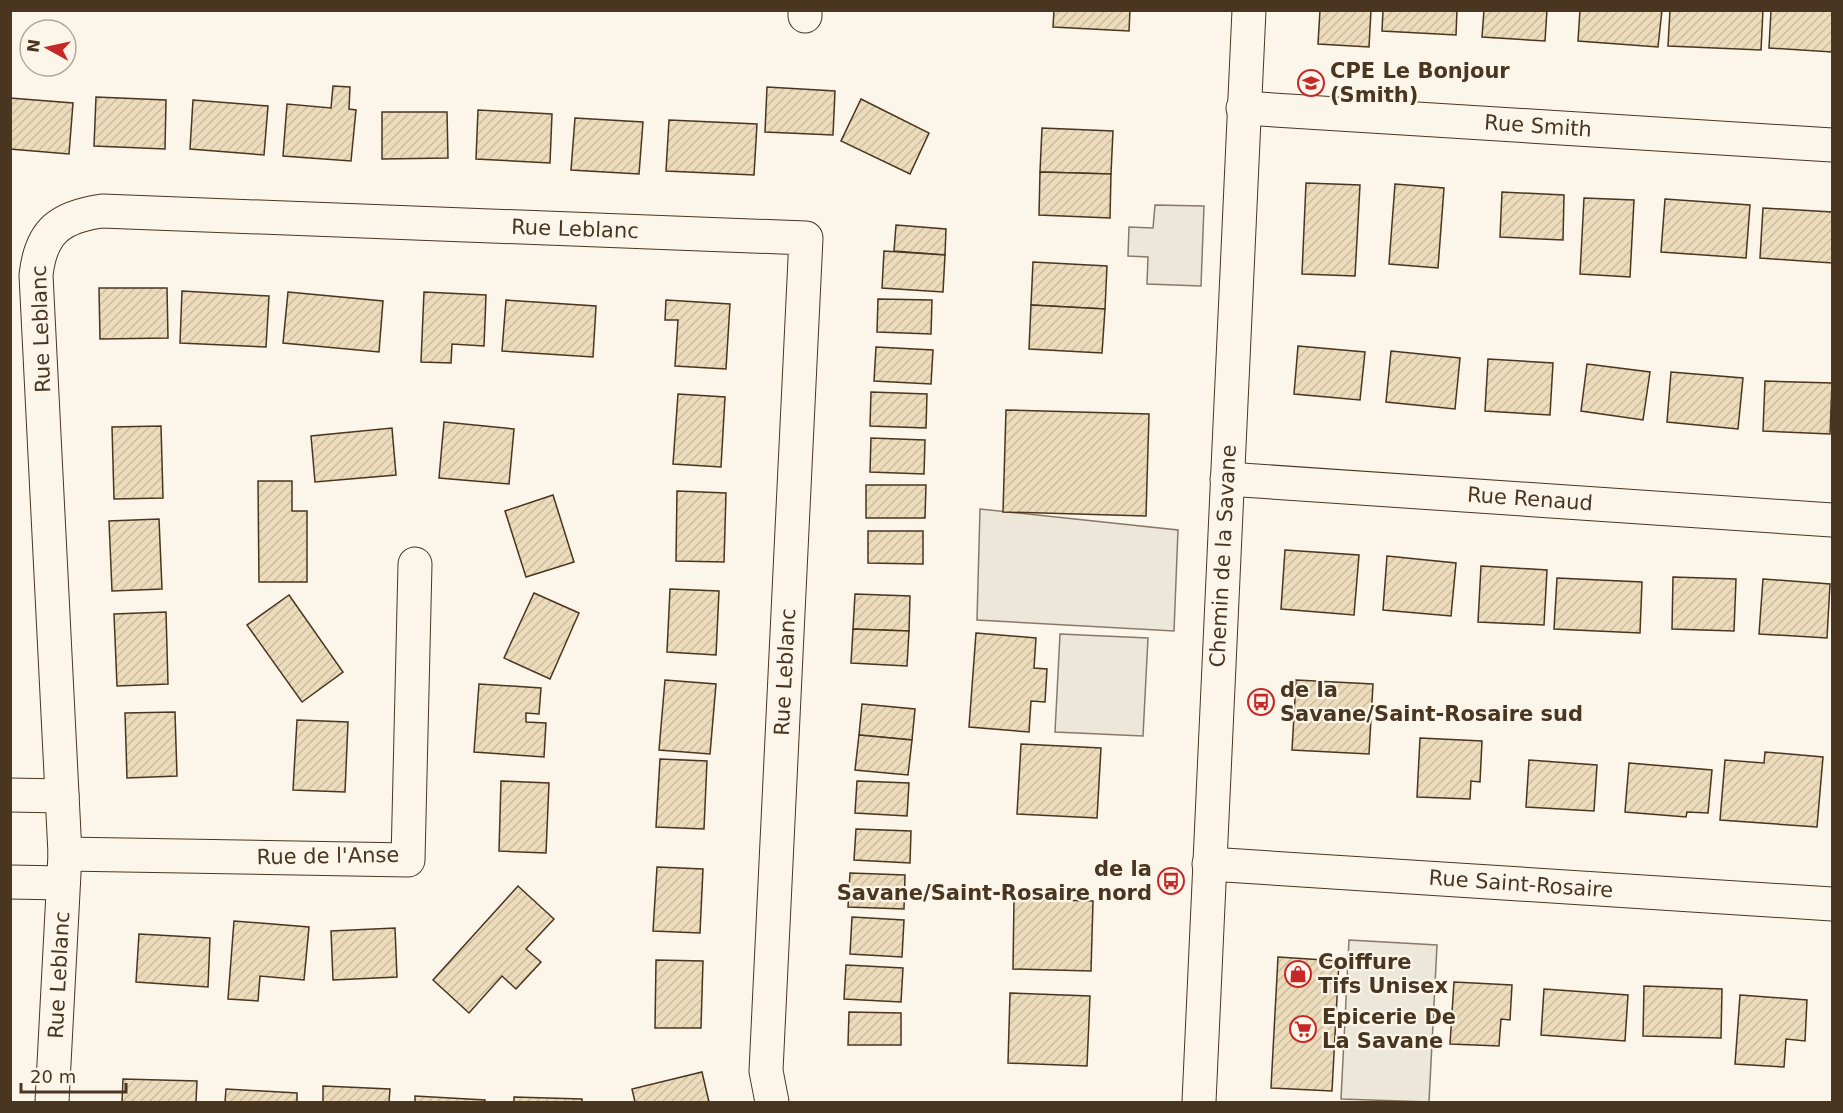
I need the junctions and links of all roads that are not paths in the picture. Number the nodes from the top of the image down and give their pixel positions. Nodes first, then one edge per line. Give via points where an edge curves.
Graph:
1 (1249, 10) edge
2 (1244, 108) junction
3 (1833, 145) edge
4 (1227, 479) junction
5 (1833, 520) edge
6 (415, 564) dead end
7 (10, 795) edge
8 (62, 796) junction
9 (1209, 864) junction
10 (64, 868) junction
11 (10, 882) edge
12 (1833, 904) edge
13 (52, 1102) edge
14 (772, 1102) edge
15 (1198, 1102) edge

1 - 2 street, Chemin de la Savane
2 - 3 street, Rue Smith
2 - 4 street, Chemin de la Savane
4 - 5 street, Rue Renaud
4 - 9 street, Chemin de la Savane
6 - 10 street, Rue de l'Anse via 408,860
7 - 8 street
8 - 10 street, Rue Leblanc
8 - 14 street, Rue Leblanc via 36,275 39,255 48,236 63,223 80,214 102,211 806,238 766,1071
9 - 12 street, Rue Saint-Rosaire
9 - 15 street, Chemin de la Savane
10 - 11 street, Rue Leblanc
10 - 13 street, Rue Leblanc

